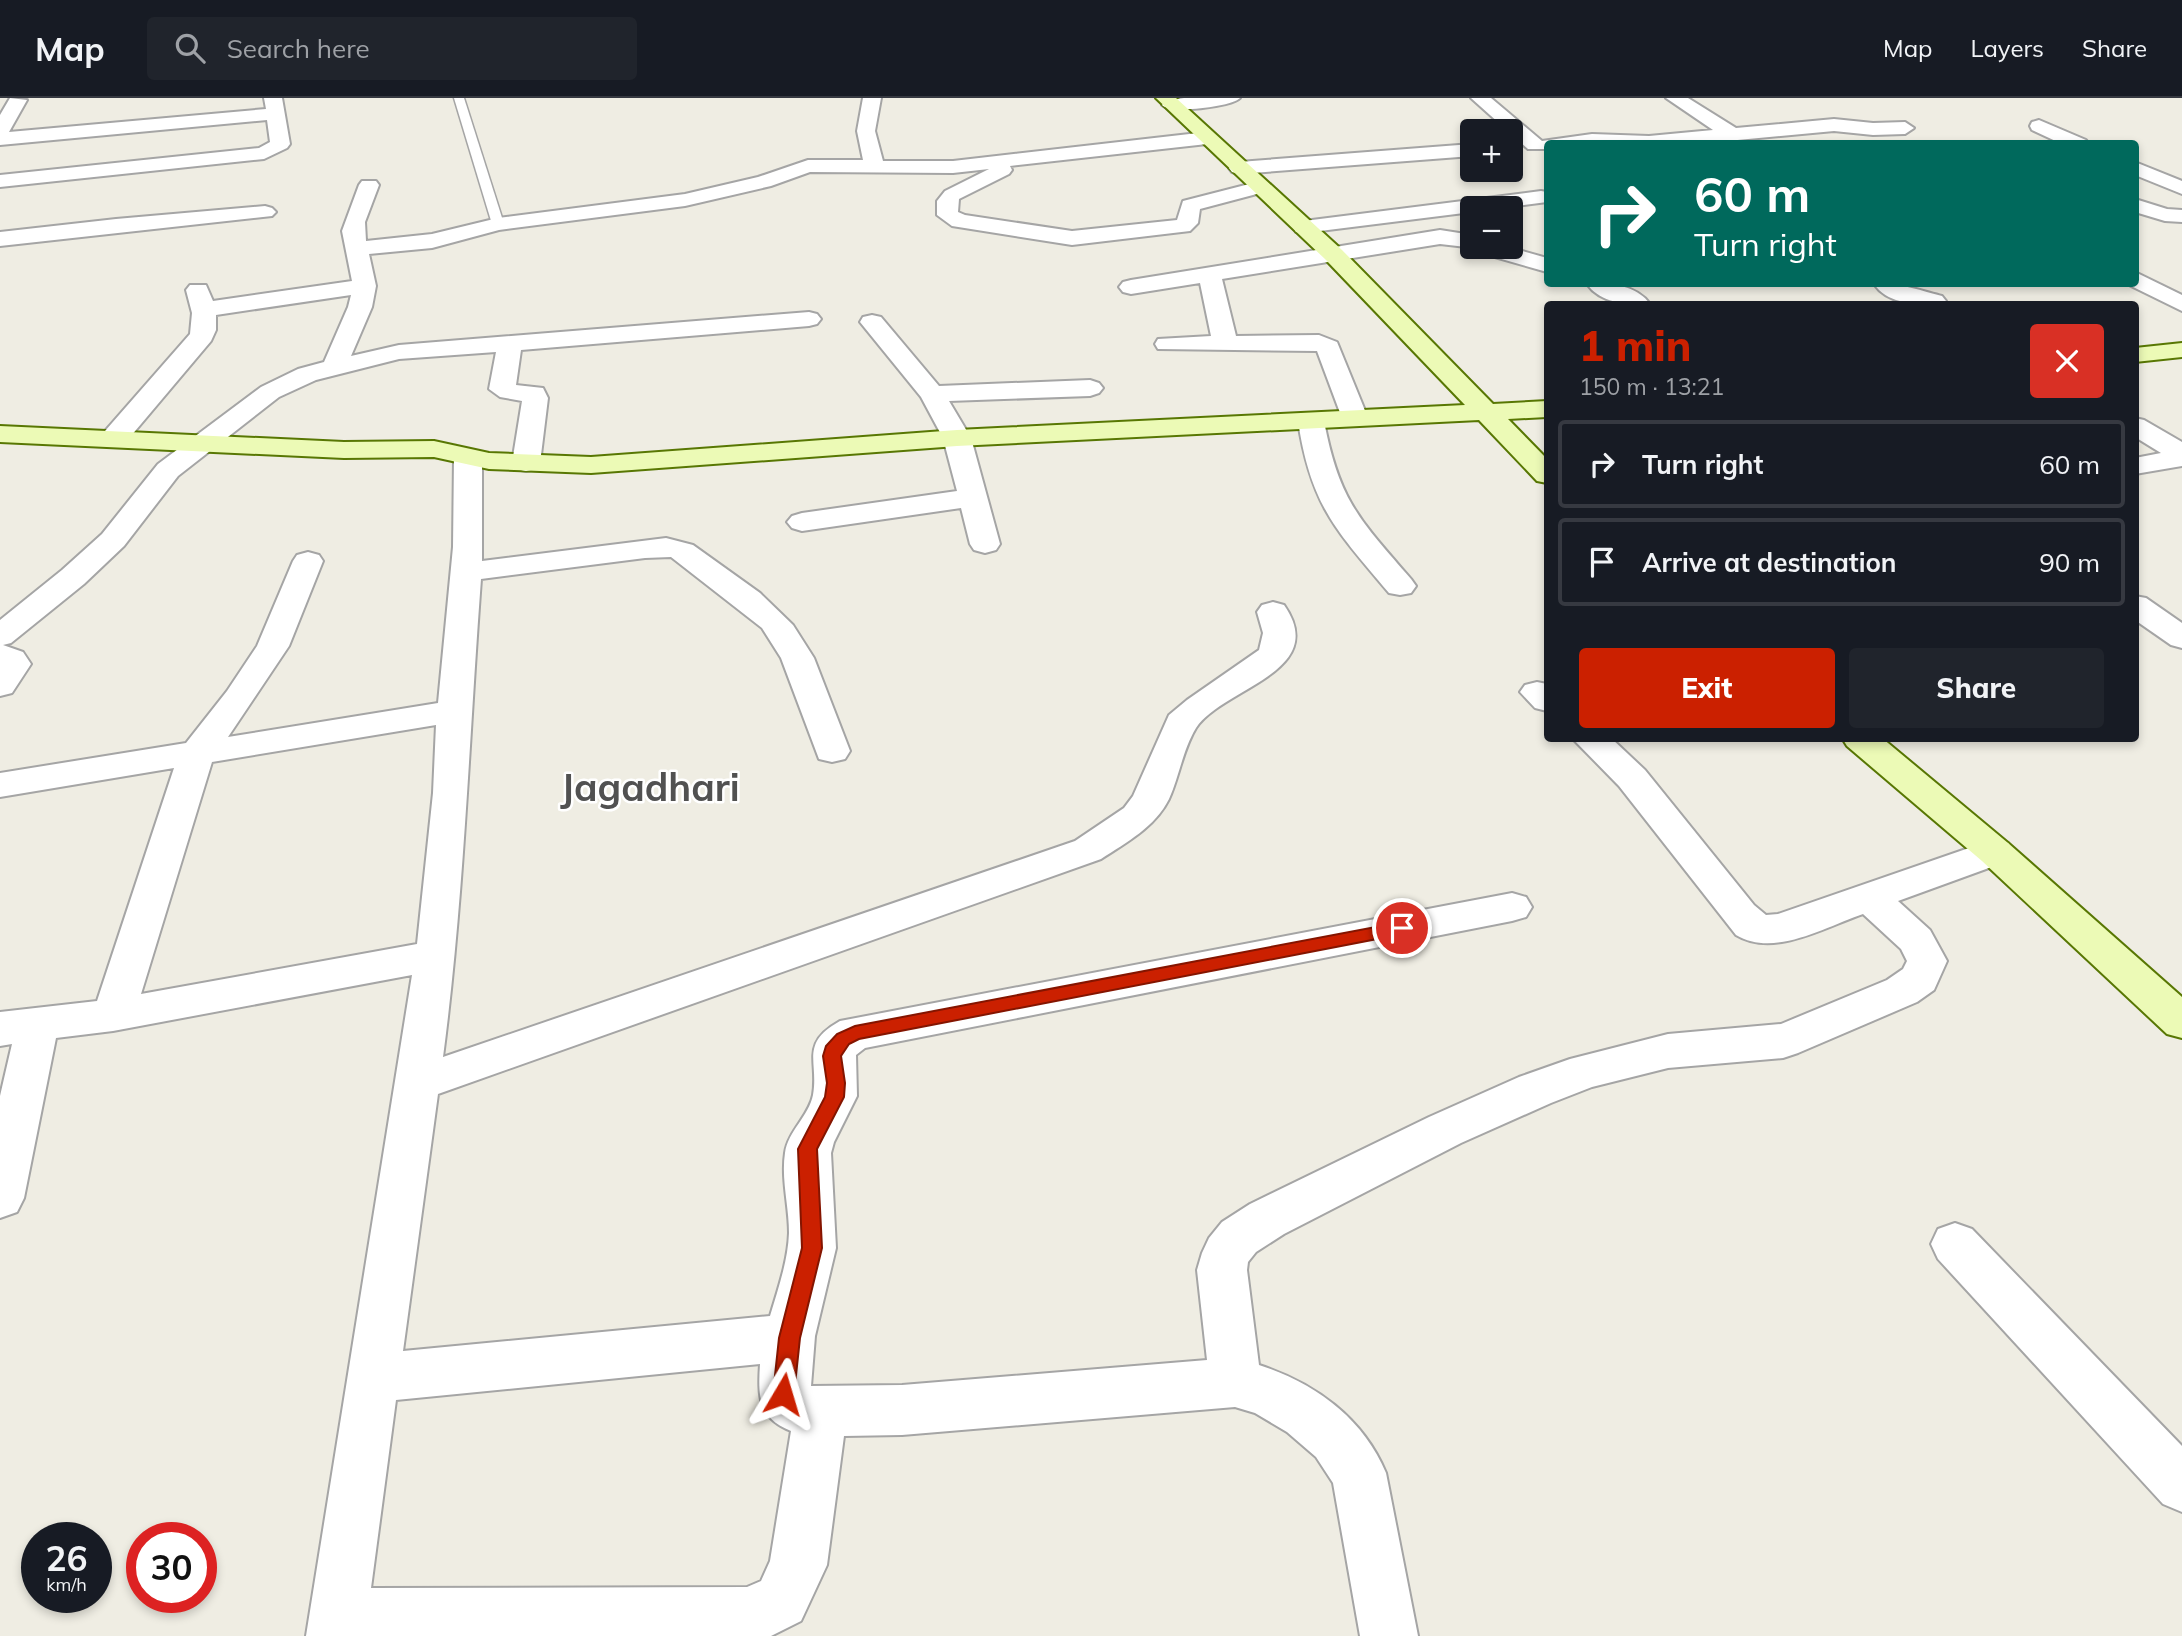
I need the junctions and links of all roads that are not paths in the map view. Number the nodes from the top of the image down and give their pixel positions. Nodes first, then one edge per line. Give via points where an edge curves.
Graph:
1 (459, 98) edge
2 (872, 98) edge
3 (1231, 98) edge
4 (1675, 98) edge
5 (1482, 99) edge
6 (16, 100) edge
7 (1513, 100) dead end
8 (1168, 101) edge
9 (274, 106) edge
10 (1900, 108) dead end
11 (2039, 126) dead end
12 (0, 132) edge
13 (1730, 133) junction
14 (1907, 136) edge
15 (1207, 138) junction
16 (0, 139) edge
17 (1693, 140) edge
18 (2070, 140) edge
19 (1544, 144) edge
20 (1523, 146) edge
21 (1460, 151) edge
22 (1006, 162) junction
23 (874, 165) junction
24 (135, 167) junction
25 (1239, 168) junction
26 (2139, 170) edge
27 (0, 181) edge
28 (2173, 184) edge
29 (369, 185) dead end
30 (2139, 185) edge
31 (1261, 187) junction
32 (1541, 197) dead end
33 (2139, 206) edge
34 (265, 212) dead end
35 (2182, 216) edge
36 (498, 224) junction
37 (116, 225) junction
38 (1304, 227) junction
39 (0, 239) edge
40 (1460, 240) edge
41 (357, 248) junction
42 (1334, 256) junction
43 (1523, 258) edge
44 (1544, 264) edge
45 (1210, 275) junction
46 (2182, 276) edge
47 (2139, 281) edge
48 (364, 286) junction
49 (1132, 287) dead end
50 (1605, 287) edge
51 (1891, 287) edge
52 (1931, 296) edge
53 (2175, 300) edge
54 (1632, 301) edge
55 (2139, 303) edge
56 (809, 319) dead end
57 (872, 323) dead end
58 (1225, 342) junction
59 (510, 343) junction
60 (1167, 344) dead end
61 (2182, 350) edge
62 (2139, 355) edge
63 (335, 365) junction
64 (1090, 388) dead end
65 (932, 394) junction
66 (1544, 409) edge
67 (1485, 411) junction
68 (1355, 418) junction
69 (1311, 421) junction
70 (2139, 429) edge
71 (0, 434) edge
72 (115, 438) junction
73 (957, 438) junction
74 (204, 442) junction
75 (2182, 456) edge
76 (468, 458) junction
77 (526, 463) junction
78 (2139, 465) edge
79 (1544, 472) edge
80 (974, 497) junction
81 (802, 522) dead end
82 (985, 544) dead end
83 (308, 561) dead end
84 (467, 572) junction
85 (1400, 586) dead end
86 (2139, 608) edge
87 (1272, 612) dead end
88 (0, 636) edge
89 (2182, 638) edge
90 (0, 654) edge
91 (0, 686) edge
92 (454, 711) junction
93 (1593, 742) edge
94 (1864, 742) edge
95 (832, 751) dead end
96 (197, 752) junction
97 (0, 785) edge
98 (1995, 852) junction
99 (1868, 896) junction
100 (1511, 906) dead end
101 (436, 956) junction
102 (113, 1016) junction
103 (2181, 1020) edge
104 (19, 1026) edge
105 (418, 1083) junction
106 (0, 1198) edge
107 (1955, 1244) dead end
108 (790, 1338) junction
109 (374, 1378) junction
110 (1235, 1382) junction
111 (821, 1411) junction
112 (2182, 1485) edge
113 (337, 1626) edge
114 (1390, 1636) edge

1 - 36 lane
2 - 23 street via 866,131
3 - 8 street
4 - 13 street
5 - 7 street
5 - 19 street
6 - 12 street
8 - 15 street
9 - 16 street
9 - 24 street via 280,144 275,149
10 - 14 street
11 - 18 street
13 - 14 street via 1834,125
13 - 17 street
15 - 22 street
15 - 25 street
19 - 20 street
21 - 25 street
22 - 23 street via 953,167
22 - 31 street via 997,174 952,195 947,201 948,215 1058,238 1087,238 1182,226 1187,223 1190,205
23 - 36 street via 807,166 764,182 695,198
24 - 27 street
24 - 37 street
25 - 31 street
26 - 28 street
28 - 30 street
29 - 41 street via 354,222
31 - 38 street
32 - 38 street
33 - 35 street
34 - 37 street
36 - 41 street via 432,240
37 - 39 street
38 - 42 street
40 - 42 street via 1440,237
41 - 48 street
42 - 45 street
42 - 67 street
43 - 44 street
45 - 49 street
45 - 58 street
46 - 47 street
47 - 53 street
48 - 63 street
48 - 72 street via 201,300 202,336
50 - 54 street
51 - 52 street via 1907,296
53 - 55 street
56 - 59 street
57 - 65 street
58 - 60 street
58 - 68 street via 1320,342 1328,347
59 - 63 street via 399,352
59 - 77 street via 502,389 534,394 535,398
61 - 62 street
63 - 74 street via 270,392
64 - 65 street
65 - 73 street
66 - 67 street
67 - 68 street
67 - 79 street
68 - 69 street
69 - 73 street
69 - 85 street via 1331,496
70 - 75 street
71 - 72 street
72 - 74 street
73 - 77 street via 615,464
73 - 80 street
74 - 76 street via 344,450 424,449
74 - 88 street via 155,484 113,540
75 - 78 street
76 - 77 street
76 - 84 street
80 - 81 street
80 - 82 street
83 - 96 street via 273,646
84 - 92 street
84 - 95 street via 645,549 682,551 782,631
86 - 89 street
87 - 105 street via 1281,641 1276,652 1181,723 1150,800 1138,817 1088,850
90 - 91 street via 14,664
92 - 96 street
92 - 101 street
93 - 99 street via 1632,778 1749,926 1762,932 1783,927
94 - 98 street
96 - 97 street
96 - 102 street
98 - 99 street
98 - 103 street
99 - 110 street via 1916,940 1927,961 1919,979 1902,990 1783,1041 1668,1051 1548,1085 1445,1130 1239,1237 1226,1253 1222,1270
100 - 108 street via 855,1033 843,1039 832,1056 835,1097 808,1149 812,1248
101 - 102 street
101 - 105 street
102 - 104 street
104 - 106 street
105 - 109 street
107 - 112 street
108 - 109 street
108 - 111 street via 783,1394 804,1411
109 - 113 street
110 - 111 street via 902,1410
110 - 114 street via 1269,1393 1306,1414 1335,1439 1359,1473
111 - 113 street via 798,1564 781,1601 749,1616

